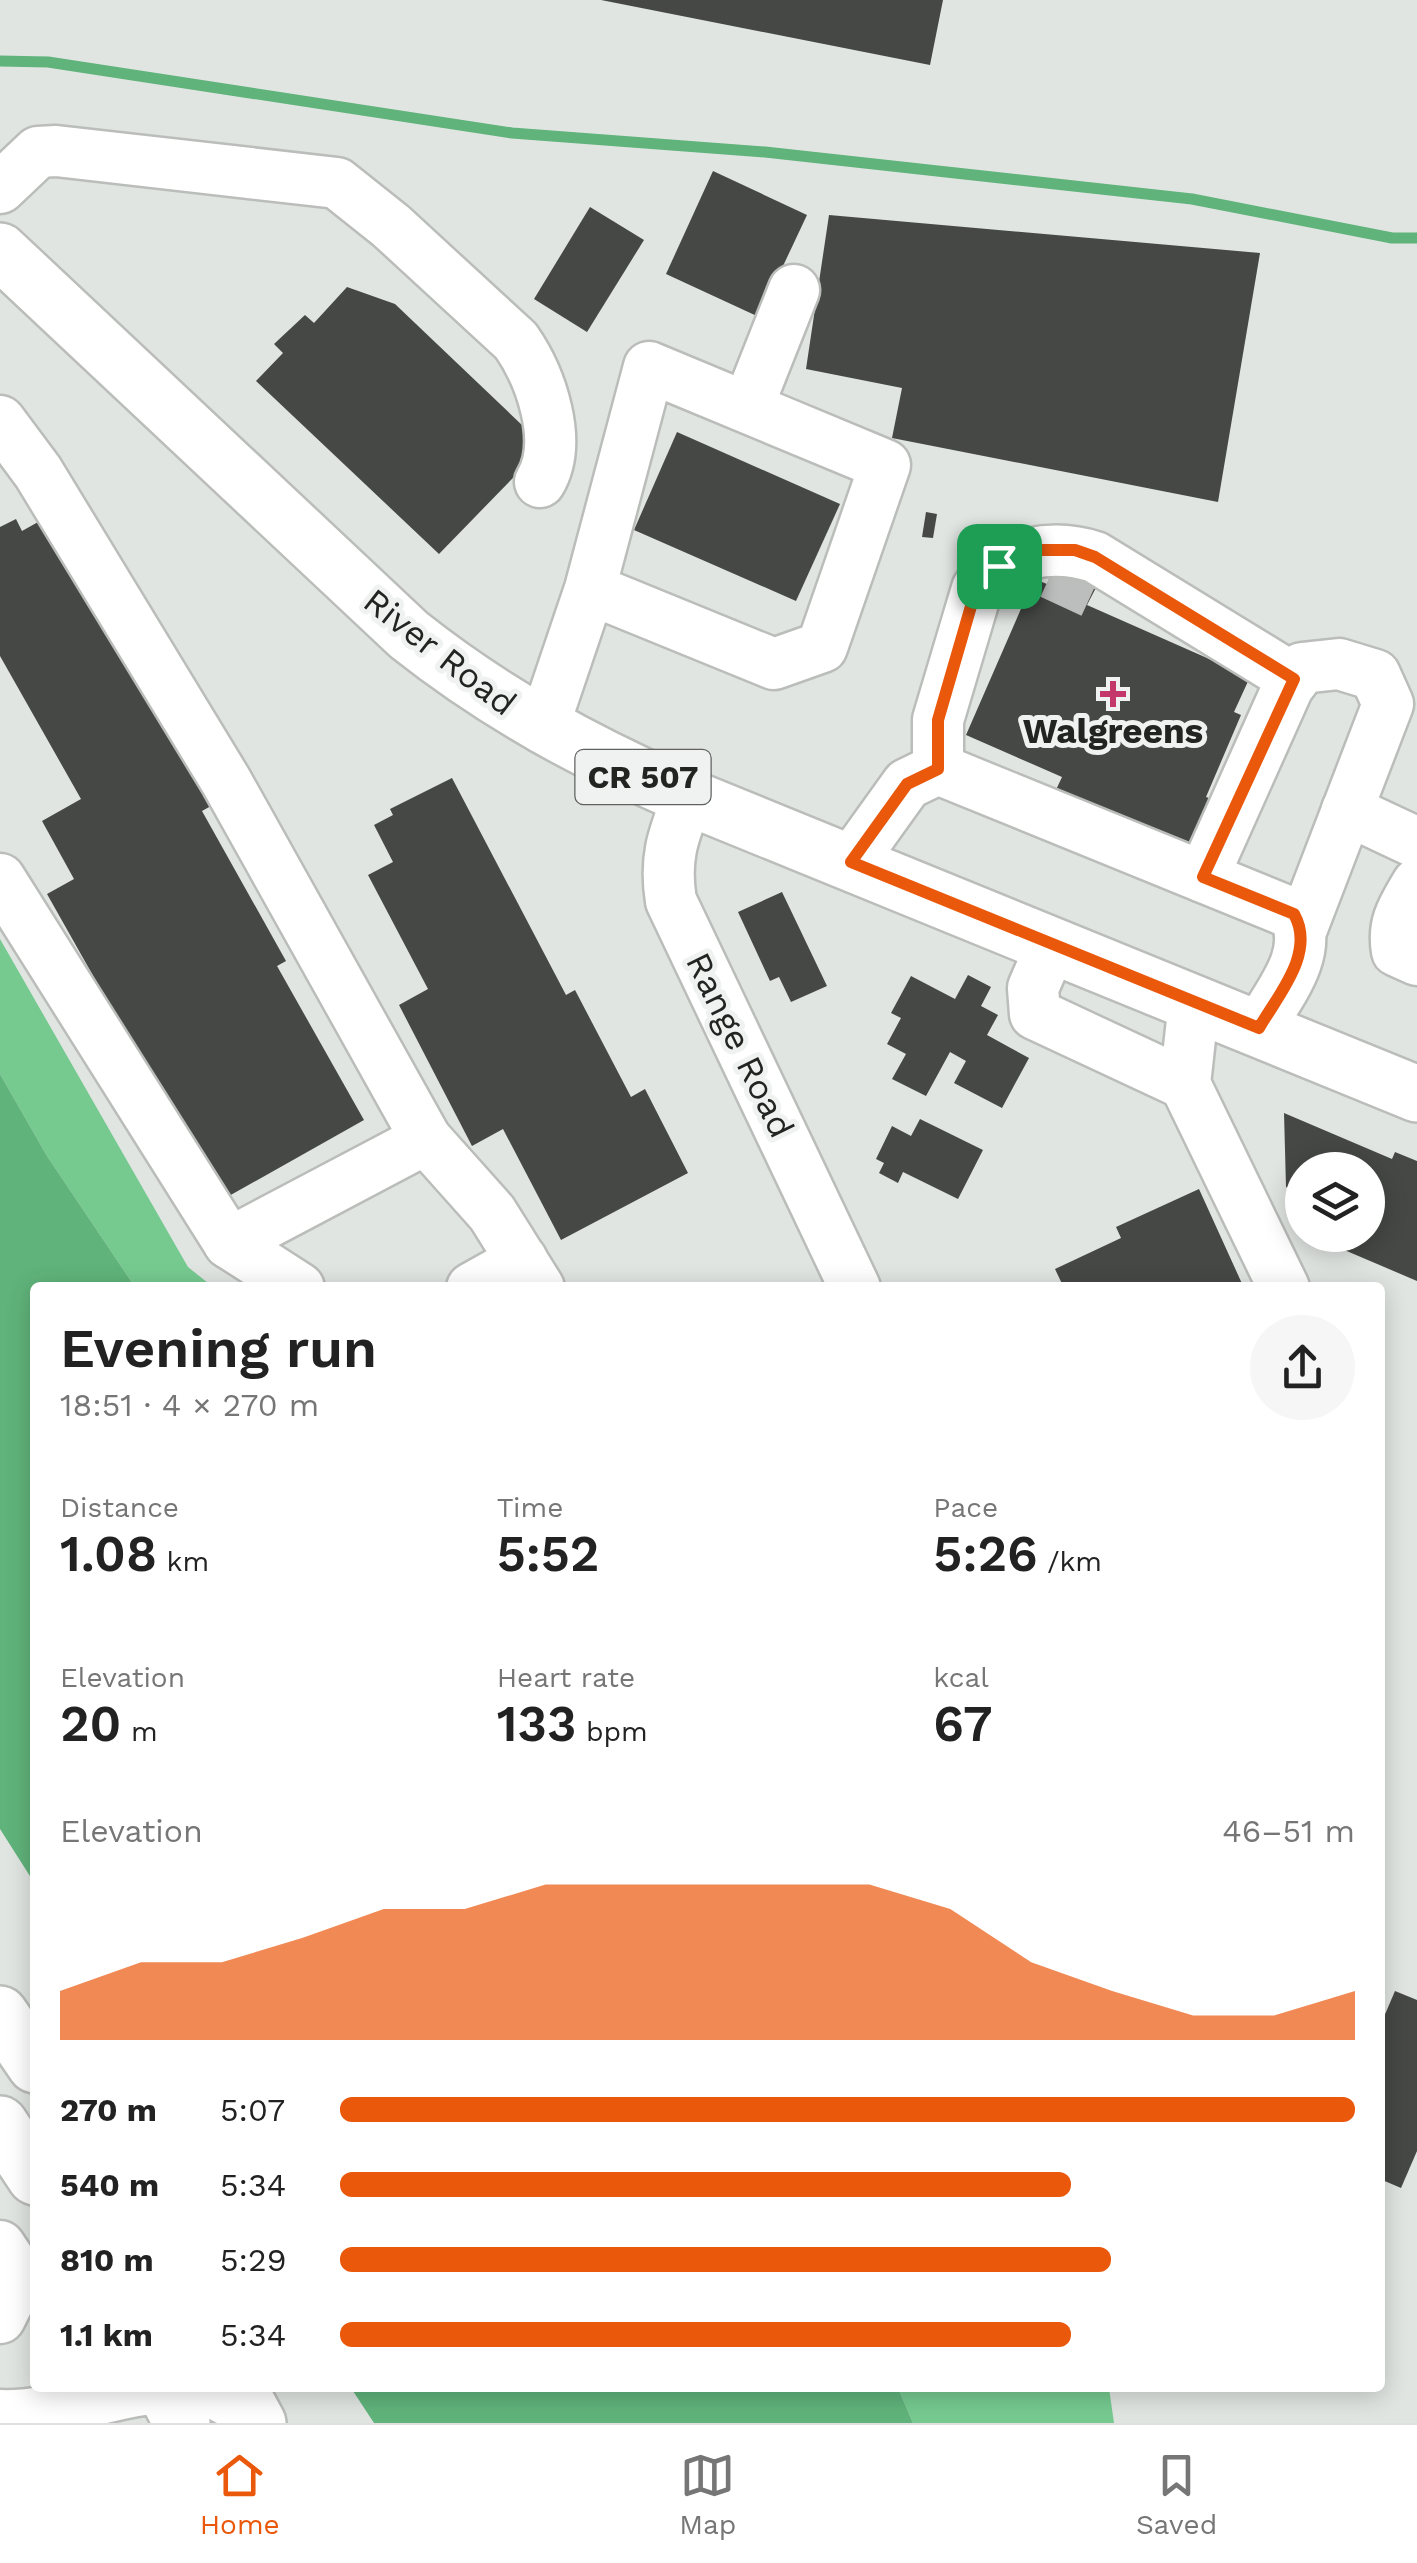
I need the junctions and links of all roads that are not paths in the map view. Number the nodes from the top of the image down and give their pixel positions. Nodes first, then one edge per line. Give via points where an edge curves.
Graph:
1 (0, 188) edge
2 (0, 251) edge
3 (794, 290) dead end
4 (748, 406) junction
5 (0, 421) edge
6 (540, 482) dead end
7 (19, 483) edge
8 (1040, 573) junction
9 (590, 589) junction
10 (1215, 632) junction
11 (1294, 679) junction
12 (543, 728) junction
13 (938, 769) junction
14 (688, 797) junction
15 (1347, 810) junction
16 (1417, 842) edge
17 (851, 862) junction
18 (1203, 877) junction
19 (0, 879) edge
20 (1417, 884) edge
21 (1302, 928) junction
22 (1052, 944) junction
23 (1417, 960) edge
24 (1194, 1002) junction
25 (1259, 1028) junction
26 (1185, 1084) junction
27 (1417, 1094) edge
28 (426, 1139) junction
29 (229, 1243) junction
30 (530, 1274) edge
31 (290, 1282) edge
32 (497, 1282) edge
33 (853, 1282) edge
34 (1281, 1282) edge
35 (0, 2014) edge
36 (30, 2059) edge
37 (0, 2124) edge
38 (30, 2170) edge
39 (0, 2246) edge
40 (0, 2318) edge
41 (30, 2377) edge
42 (124, 2392) edge
43 (165, 2392) edge
44 (206, 2392) edge
45 (240, 2392) edge
46 (0, 2398) edge
47 (0, 2414) edge
48 (182, 2423) edge
49 (257, 2423) edge

1 - 6 street via 38,152 56,151 338,183 530,360 552,448
2 - 12 main road, River Road / CR 507 via 409,634
3 - 4 street
4 - 9 street via 649,367
4 - 9 street via 885,465 822,647 774,664
5 - 7 street
7 - 28 street via 226,782
8 - 10 street via 1158,622
8 - 10 street via 1039,550 1095,557
8 - 13 street via 984,577 976,589 938,720
9 - 12 street
10 - 11 street
11 - 15 street via 1302,668 1339,664 1375,674 1388,704
11 - 18 street
12 - 14 main road, River Road / CR 507
13 - 17 street via 907,784
13 - 18 street
14 - 17 main road, River Road / CR 507
14 - 33 street, Range Road via 666,870 671,901
15 - 16 street
15 - 21 street
17 - 22 main road, River Road / CR 507
18 - 21 street via 1294,914
19 - 29 street
20 - 23 street via 1394,934 1397,951
21 - 25 street via 1301,955
22 - 24 main road, River Road / CR 507
22 - 26 street via 1033,988 1036,1014
24 - 25 main road, River Road / CR 507
24 - 26 street
25 - 27 main road, River Road / CR 507
26 - 34 street
28 - 29 street
28 - 30 street via 492,1213
29 - 31 street
30 - 32 street
35 - 36 main road
37 - 38 main road
39 - 40 street via 14,2267
41 - 46 street
42 - 47 street via 24,2416
43 - 48 main road
44 - 49 street
45 - 49 main road

